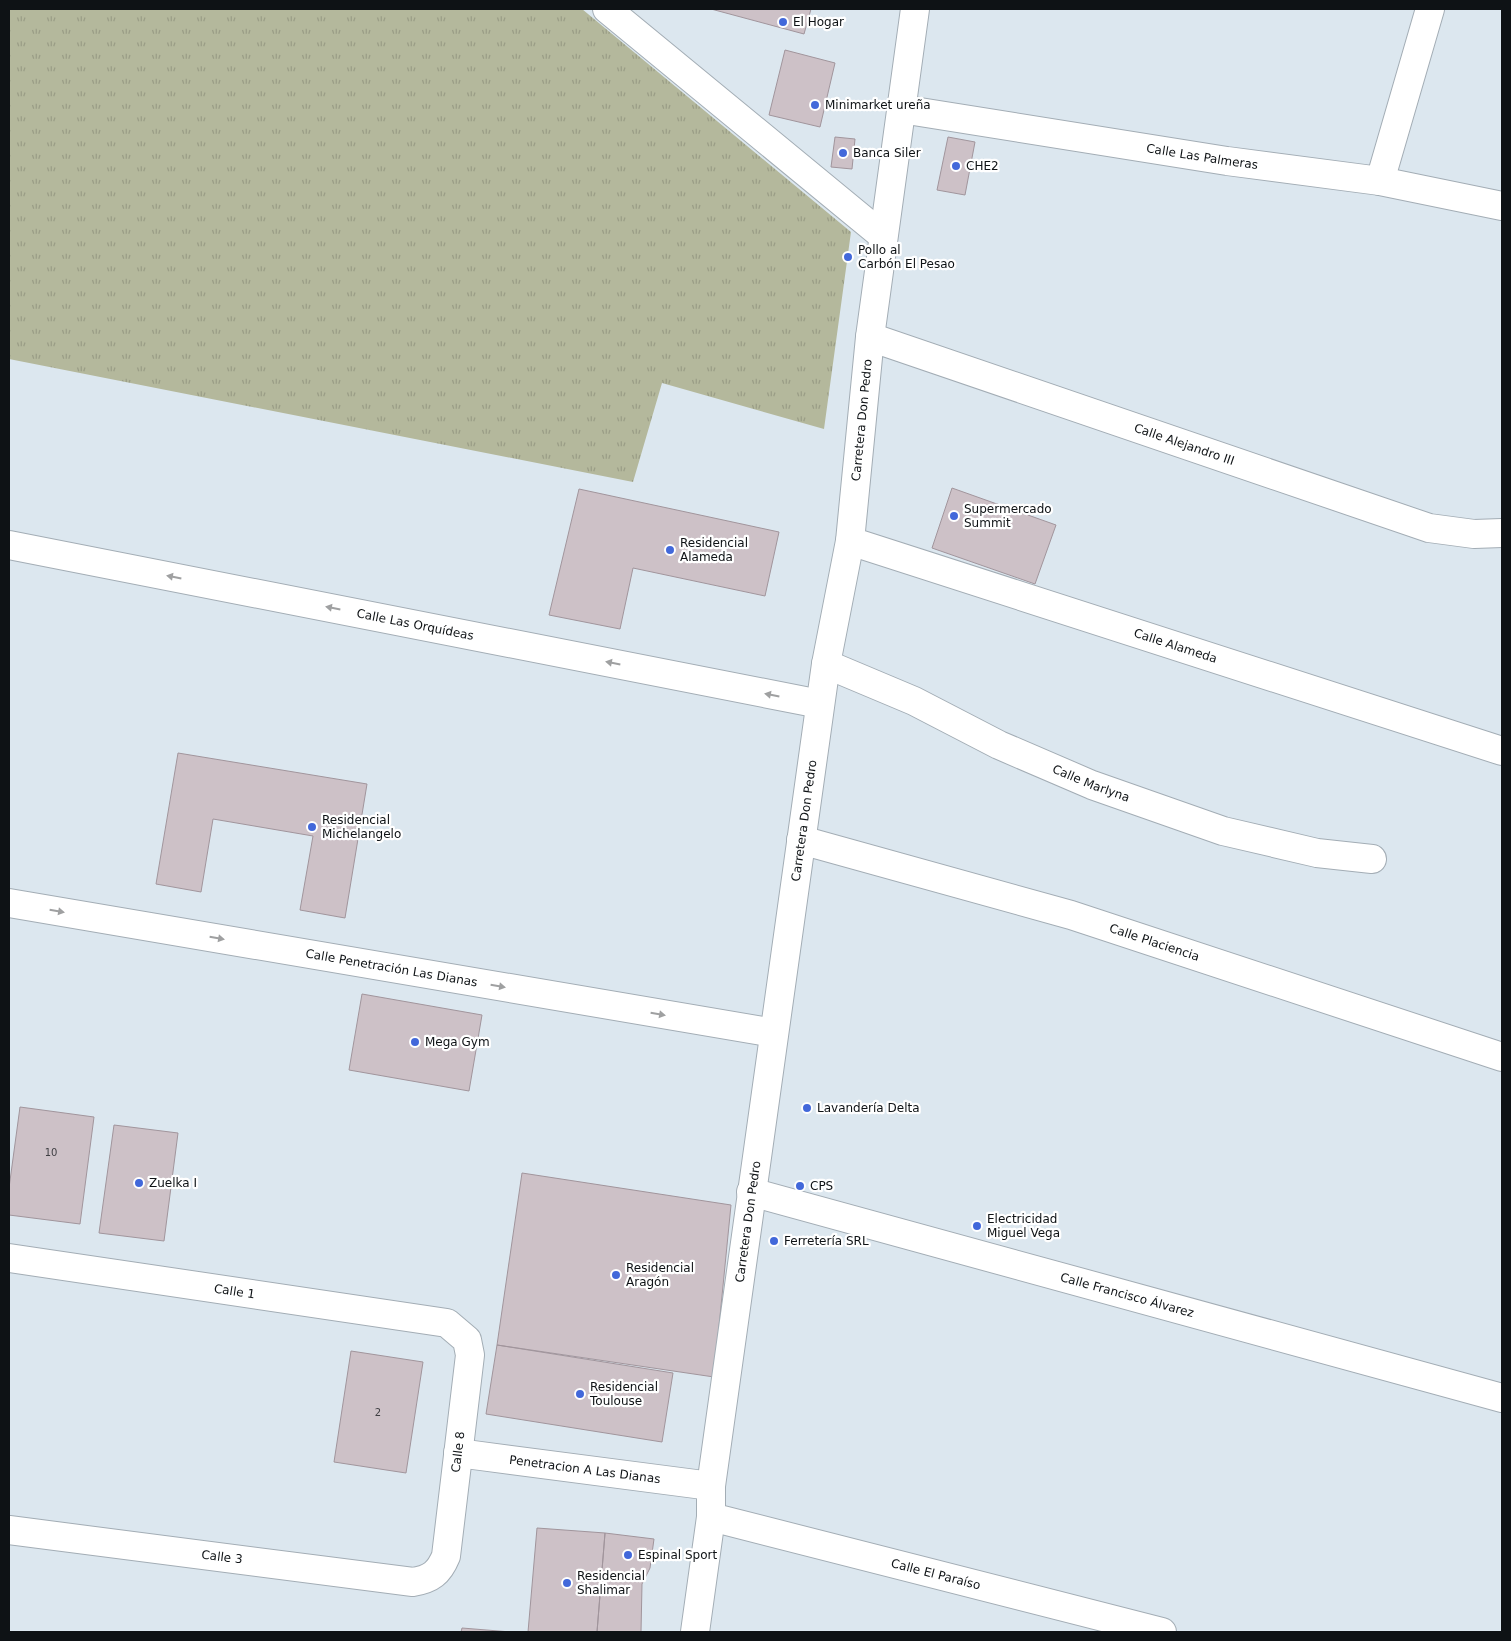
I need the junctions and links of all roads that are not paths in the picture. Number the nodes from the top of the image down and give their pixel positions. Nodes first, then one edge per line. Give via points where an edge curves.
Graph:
1 (606, 9) edge
2 (915, 9) edge
3 (1430, 9) edge
4 (901, 109) junction
5 (1380, 181) junction
6 (1502, 206) edge
7 (883, 236) junction
8 (870, 337) junction
9 (1502, 533) edge
10 (850, 541) junction
11 (9, 545) edge
12 (826, 664) junction
13 (820, 704) junction
14 (1502, 751) edge
15 (801, 840) junction
16 (1372, 859) dead end
17 (9, 903) edge
18 (774, 1033) junction
19 (1502, 1057) edge
20 (751, 1192) junction
21 (9, 1258) edge
22 (457, 1329) joint
23 (1502, 1398) edge
24 (458, 1453) junction
25 (711, 1486) junction
26 (711, 1516) junction
27 (9, 1530) edge
28 (434, 1576) joint
29 (695, 1632) edge
30 (1162, 1632) edge

1 - 7 street
2 - 4 street, Carretera Don Pedro
3 - 5 street
4 - 5 street, Calle Las Palmeras via 1227,161
4 - 7 street, Carretera Don Pedro
5 - 6 street, Calle Las Palmeras
7 - 8 street, Carretera Don Pedro
8 - 9 street, Calle Alejandro III via 1429,528 1474,534
8 - 10 street, Carretera Don Pedro
10 - 12 street, Carretera Don Pedro
10 - 14 street, Calle Alameda
13 -> 11 street, Calle Las Orquídeas
12 - 13 street, Carretera Don Pedro
12 - 16 street, Calle Marlyna via 914,701 999,745 1092,785 1223,831 1317,854
13 - 15 street, Carretera Don Pedro
15 - 18 street, Carretera Don Pedro
15 - 19 street, Calle Placiencia via 1071,915
17 -> 18 street, Calle Penetración Las Dianas
18 - 20 street, Carretera Don Pedro
20 - 23 street, Calle Francisco Álvarez
20 - 25 street, Carretera Don Pedro
21 - 22 street, Calle 1 via 435,1320
22 - 24 street, Calle 8 via 467,1340 470,1355
24 - 25 street, Penetracion A Las Dianas
24 - 28 street, Calle 8 via 446,1556
25 - 26 street, Carretera Don Pedro
26 - 29 street, Carretera Don Pedro
26 - 30 street, Calle El Paraíso
27 - 28 street, Calle 3 via 413,1582

